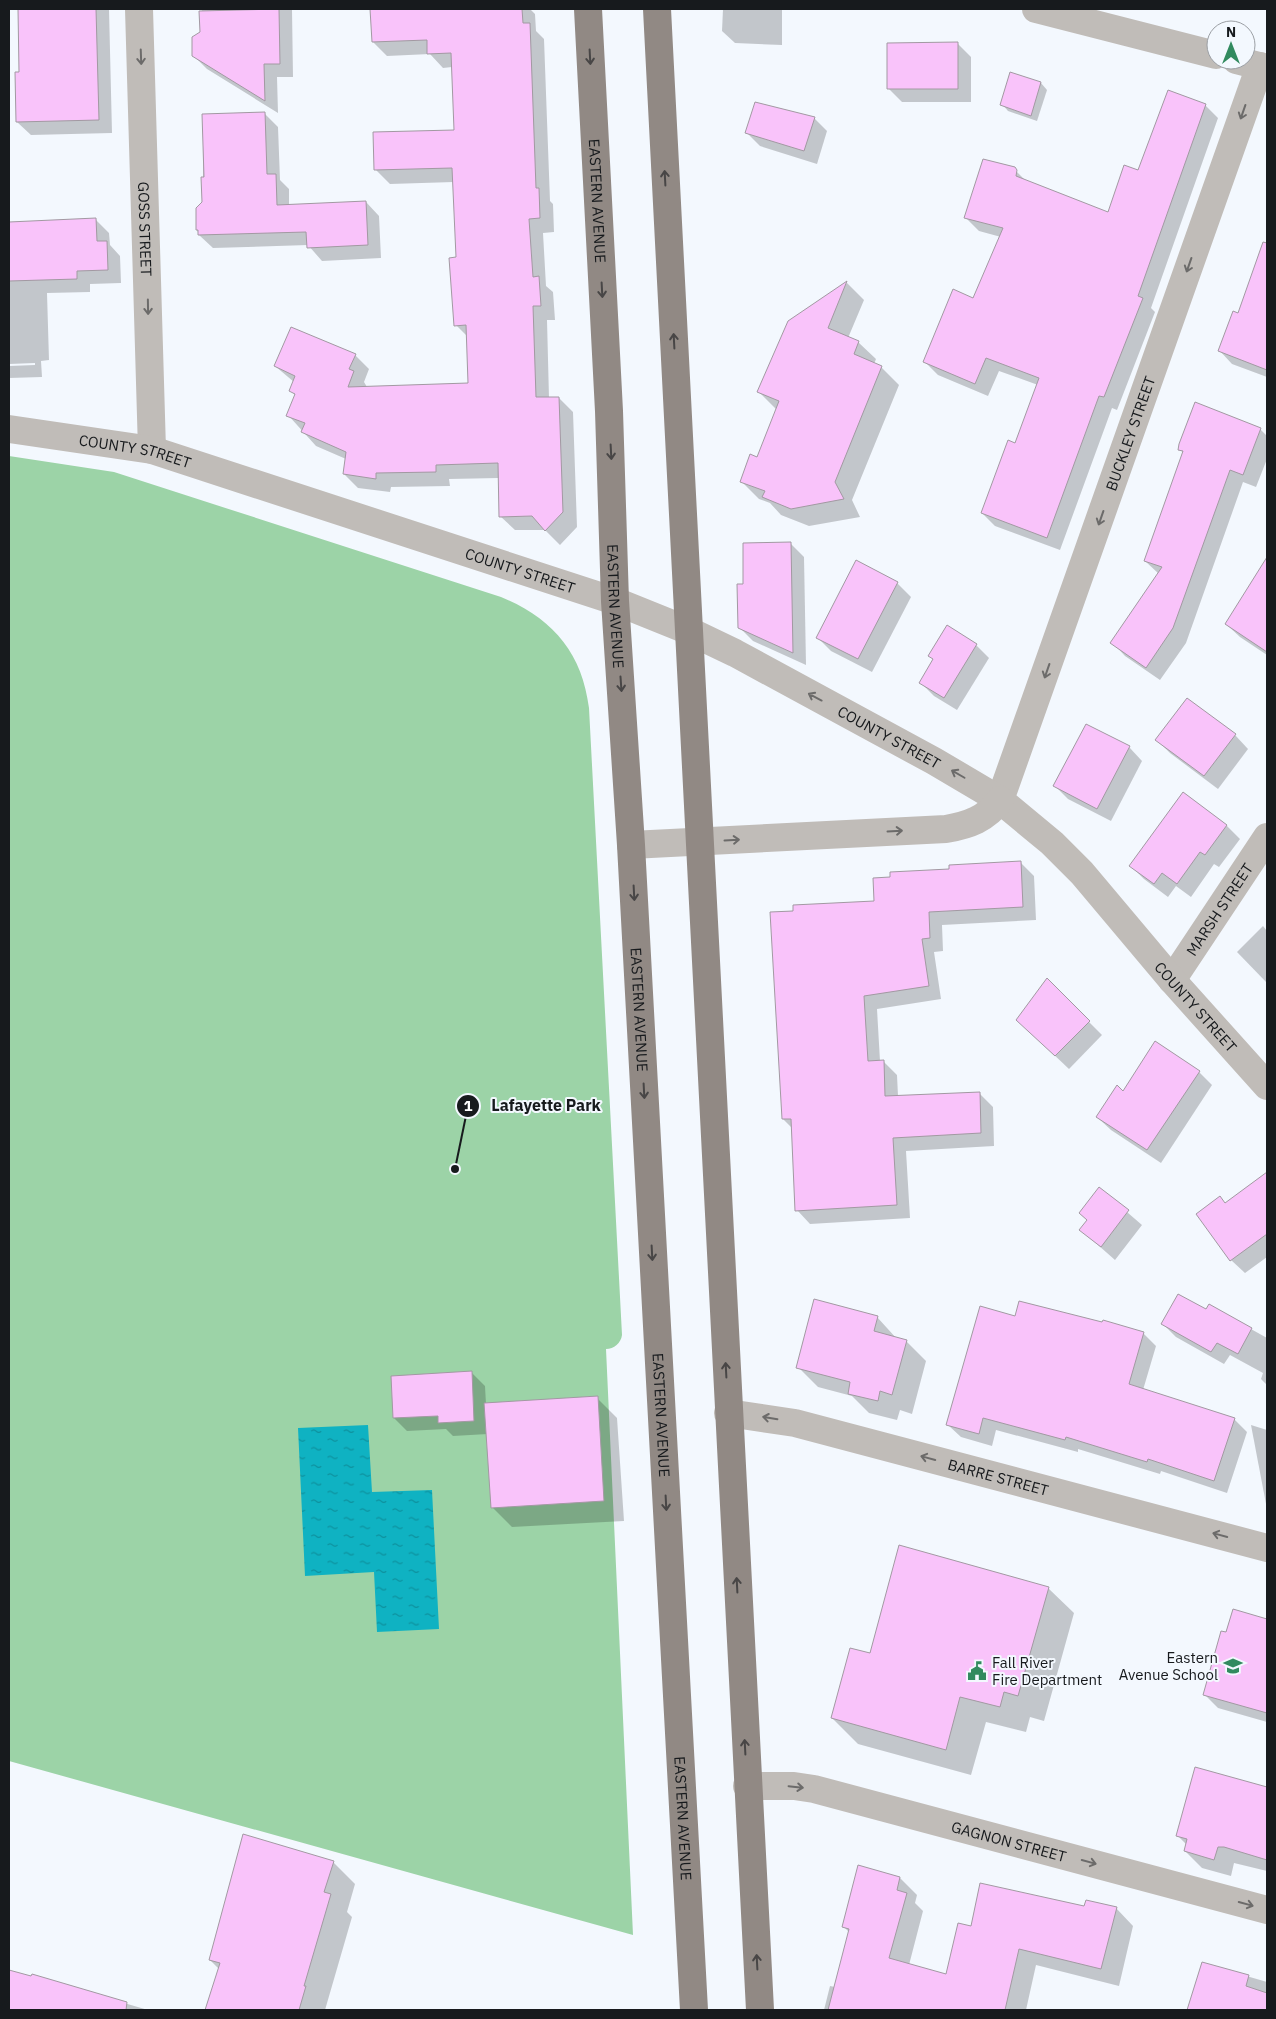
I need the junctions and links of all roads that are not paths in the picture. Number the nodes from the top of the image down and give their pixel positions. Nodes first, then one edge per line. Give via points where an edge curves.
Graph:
1 (139, 9) edge
2 (588, 9) edge
3 (657, 9) edge
4 (1036, 9) edge
5 (1206, 52) edge
6 (1252, 70) edge
7 (9, 429) edge
8 (152, 450) junction
9 (615, 601) junction
10 (687, 630) junction
11 (1000, 800) junction
12 (1267, 837) edge
13 (698, 842) junction
14 (631, 845) junction
15 (1172, 980) junction
16 (1267, 1086) edge
17 (728, 1413) junction
18 (1267, 1548) edge
19 (747, 1786) junction
20 (1267, 1910) edge
21 (694, 2010) edge
22 (760, 2010) edge

1 -> 8 street, GOSS STREET
2 -> 9 main road, EASTERN AVENUE via 610,429
10 -> 3 main road
4 - 5 street
6 -> 11 street, BUCKLEY STREET
7 - 8 street, COUNTY STREET
8 - 9 street, COUNTY STREET
9 - 10 street, COUNTY STREET
9 -> 14 main road, EASTERN AVENUE
11 -> 10 street, COUNTY STREET via 934,760
10 - 13 main road
13 -> 11 street via 964,826 990,812
11 - 15 street, COUNTY STREET via 1082,873
12 - 15 street, MARSH STREET
13 - 14 street
17 -> 13 main road
14 -> 21 main road, EASTERN AVENUE
15 - 16 street, COUNTY STREET
18 -> 17 street, BARRE STREET via 795,1423
19 -> 17 main road
19 -> 20 street, GAGNON STREET via 814,1789
22 -> 19 main road

